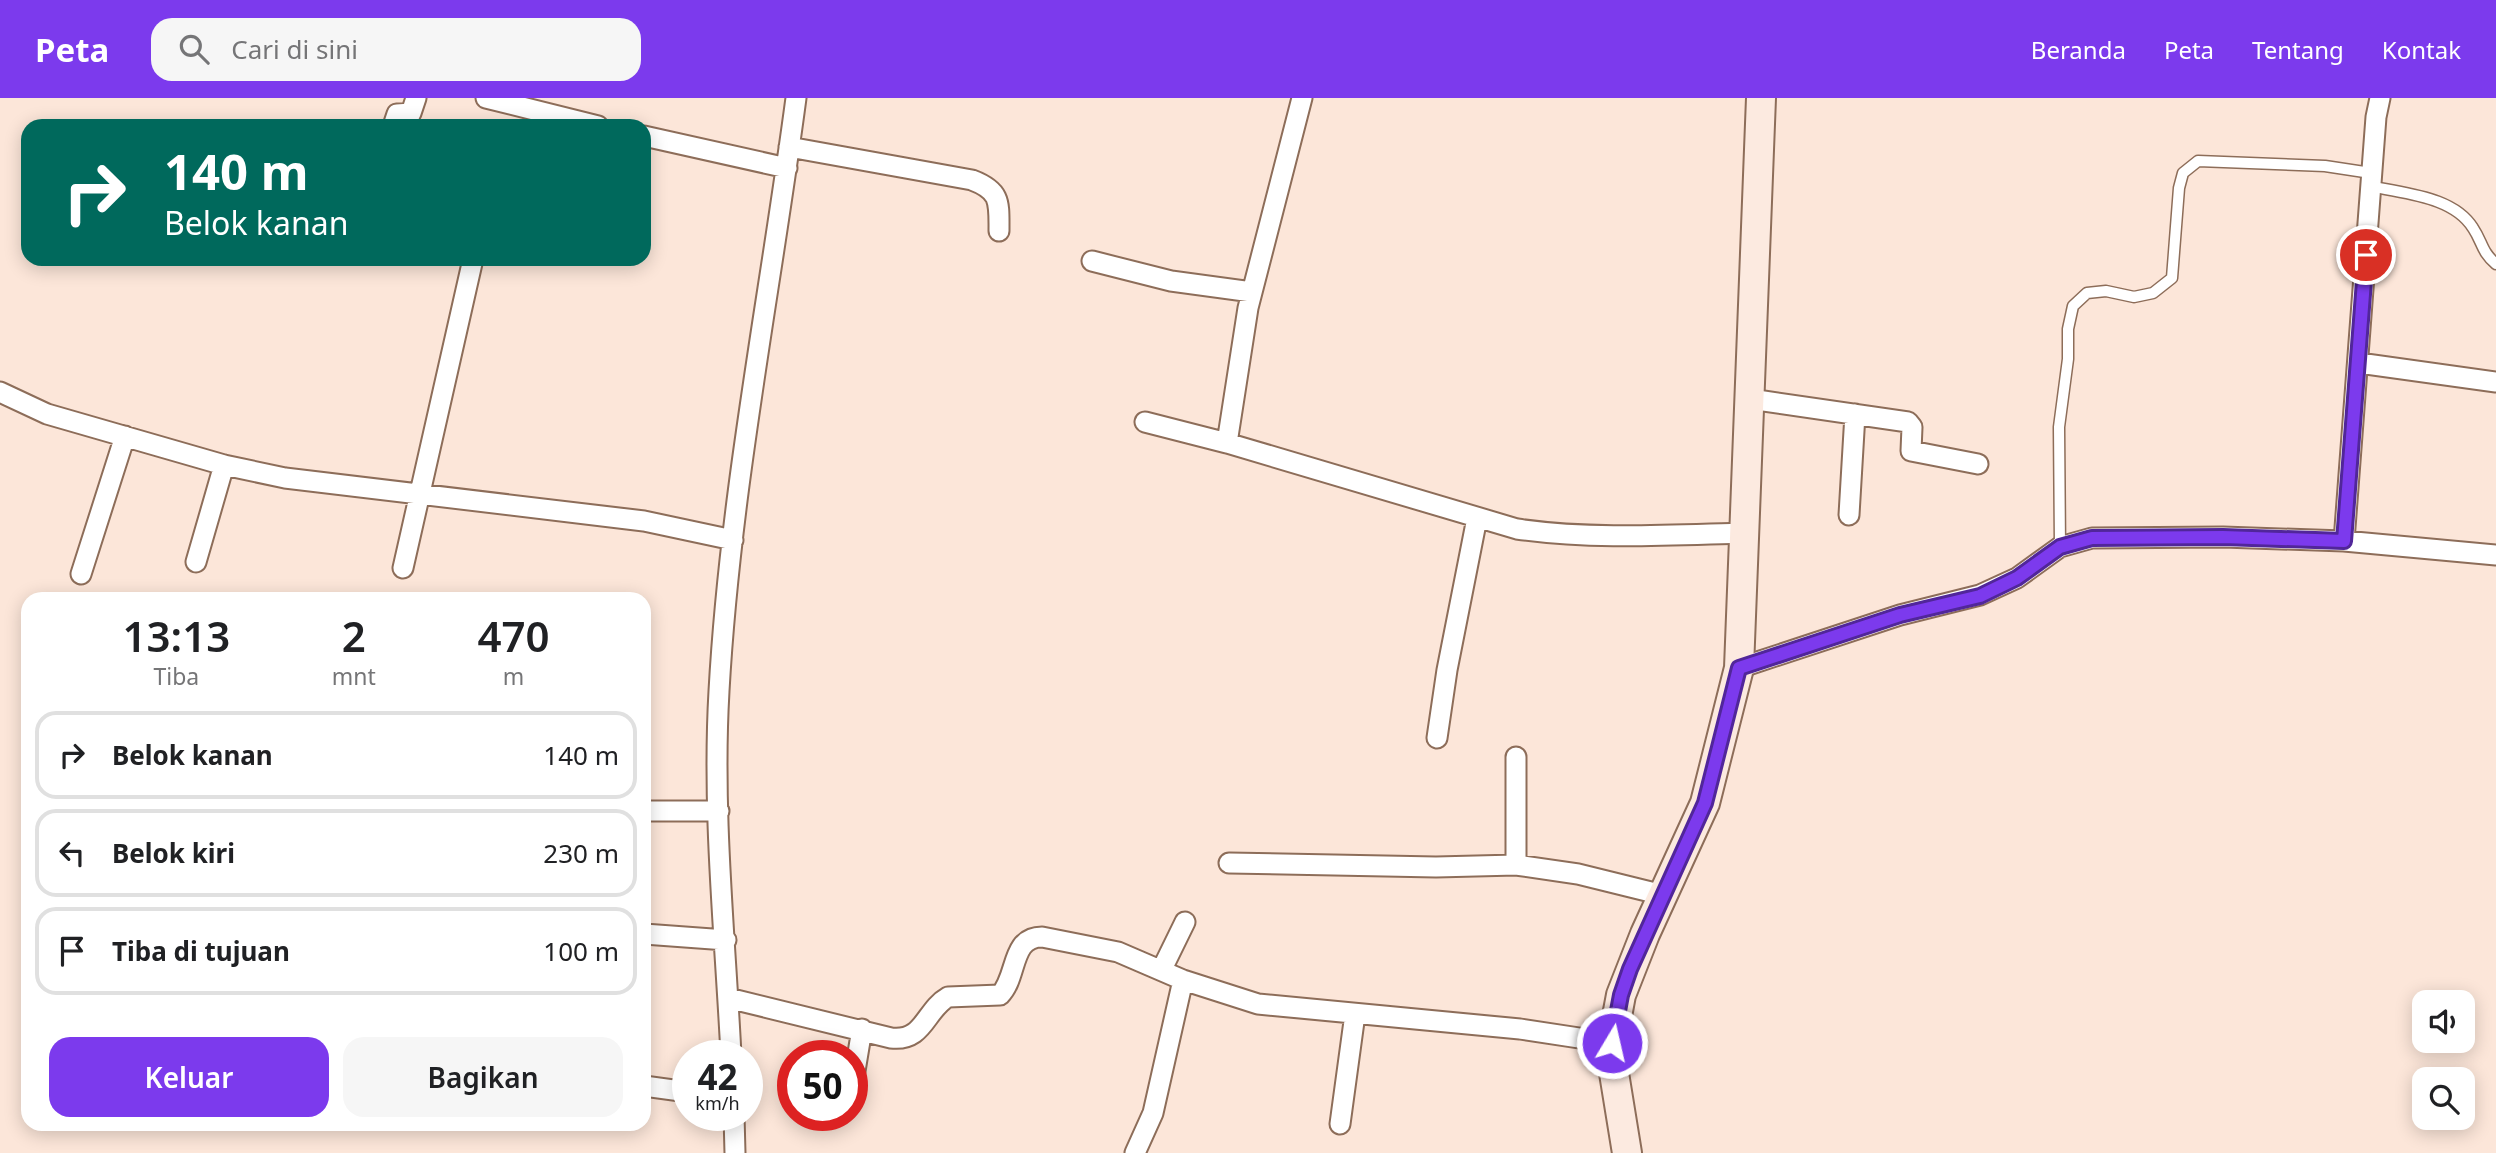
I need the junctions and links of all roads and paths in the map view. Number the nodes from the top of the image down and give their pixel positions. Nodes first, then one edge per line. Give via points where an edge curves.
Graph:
1 (416, 98) edge
2 (486, 98) edge
3 (796, 98) edge
4 (1301, 98) edge
5 (1761, 98) edge
6 (2380, 98) edge
7 (514, 117) edge
8 (395, 119) edge
9 (533, 119) edge
10 (651, 138) edge
11 (789, 148) junction
12 (787, 168) junction
13 (2371, 180) junction
14 (999, 230) dead end
15 (1092, 261) dead end
16 (2496, 264) edge
17 (471, 266) edge
18 (1252, 292) junction
19 (2359, 363) junction
20 (2496, 382) edge
21 (0, 392) edge
22 (1750, 399) junction
23 (1855, 414) junction
24 (1145, 422) dead end
25 (125, 436) junction
26 (1227, 443) junction
27 (1978, 464) dead end
28 (224, 465) junction
29 (422, 496) junction
30 (1849, 515) dead end
31 (1477, 518) junction
32 (1746, 533) junction
33 (733, 540) junction
34 (2344, 541) junction
35 (2060, 547) junction
36 (2496, 555) edge
37 (196, 562) dead end
38 (403, 568) dead end
39 (81, 574) dead end
40 (1739, 668) junction
41 (1437, 738) dead end
42 (1516, 757) dead end
43 (651, 811) edge
44 (719, 811) junction
45 (1229, 863) dead end
46 (1516, 865) junction
47 (1663, 895) junction
48 (1185, 922) dead end
49 (651, 935) edge
50 (726, 940) junction
51 (1162, 970) junction
52 (1183, 980) junction
53 (728, 998) junction
54 (1355, 1014) junction
55 (863, 1029) junction
56 (730, 1040) edge
57 (861, 1040) edge
58 (1612, 1043) junction
59 (651, 1087) edge
60 (672, 1090) edge
61 (1340, 1124) dead end
62 (734, 1131) edge
63 (735, 1153) edge
64 (1135, 1153) edge
65 (1627, 1153) edge

1 - 8 street via 411,113 397,114
2 - 7 street
3 - 11 street
4 - 18 street
5 - 22 main road
6 - 13 street
7 - 9 street
10 - 12 street
11 - 12 street
11 - 14 street via 972,180 997,196
12 - 33 street
13 - 16 lane via 2445,203 2473,227 2482,251
13 - 19 street
13 - 35 lane via 2325,166 2224,159 2198,161 2183,173 2176,202 2172,278 2153,293 2134,297 2106,291 2087,293 2073,306 2059,427
15 - 18 street via 1171,281
17 - 29 street
18 - 26 street
19 - 20 street
19 - 34 street
21 - 25 street via 47,414
22 - 23 street
22 - 32 main road
23 - 27 street via 1908,422 1912,427 1910,451 1918,455
23 - 30 street
24 - 26 street
25 - 28 street
25 - 39 street
26 - 31 street
28 - 29 street
28 - 37 street
29 - 33 street via 644,521
29 - 38 street
31 - 32 street via 1553,535
31 - 41 street
32 - 40 main road
33 - 44 street via 719,690
34 - 35 street via 2092,538
34 - 36 street
35 - 40 street via 2017,578 1980,596 1900,615
40 - 47 main road via 1705,803
42 - 46 street
43 - 44 street
44 - 50 street
45 - 46 street
46 - 47 street via 1578,874
47 - 58 main road via 1625,982
48 - 51 street
49 - 50 street
50 - 53 street
51 - 52 street
51 - 55 street via 1118,952 1032,937 1019,950 1000,995 948,997 909,1037 891,1038
52 - 54 street via 1258,1004
52 - 64 street via 1153,1113
53 - 55 street
53 - 56 street
54 - 58 street via 1520,1029
54 - 61 street
55 - 57 street
58 - 65 main road
59 - 60 street
62 - 63 street

